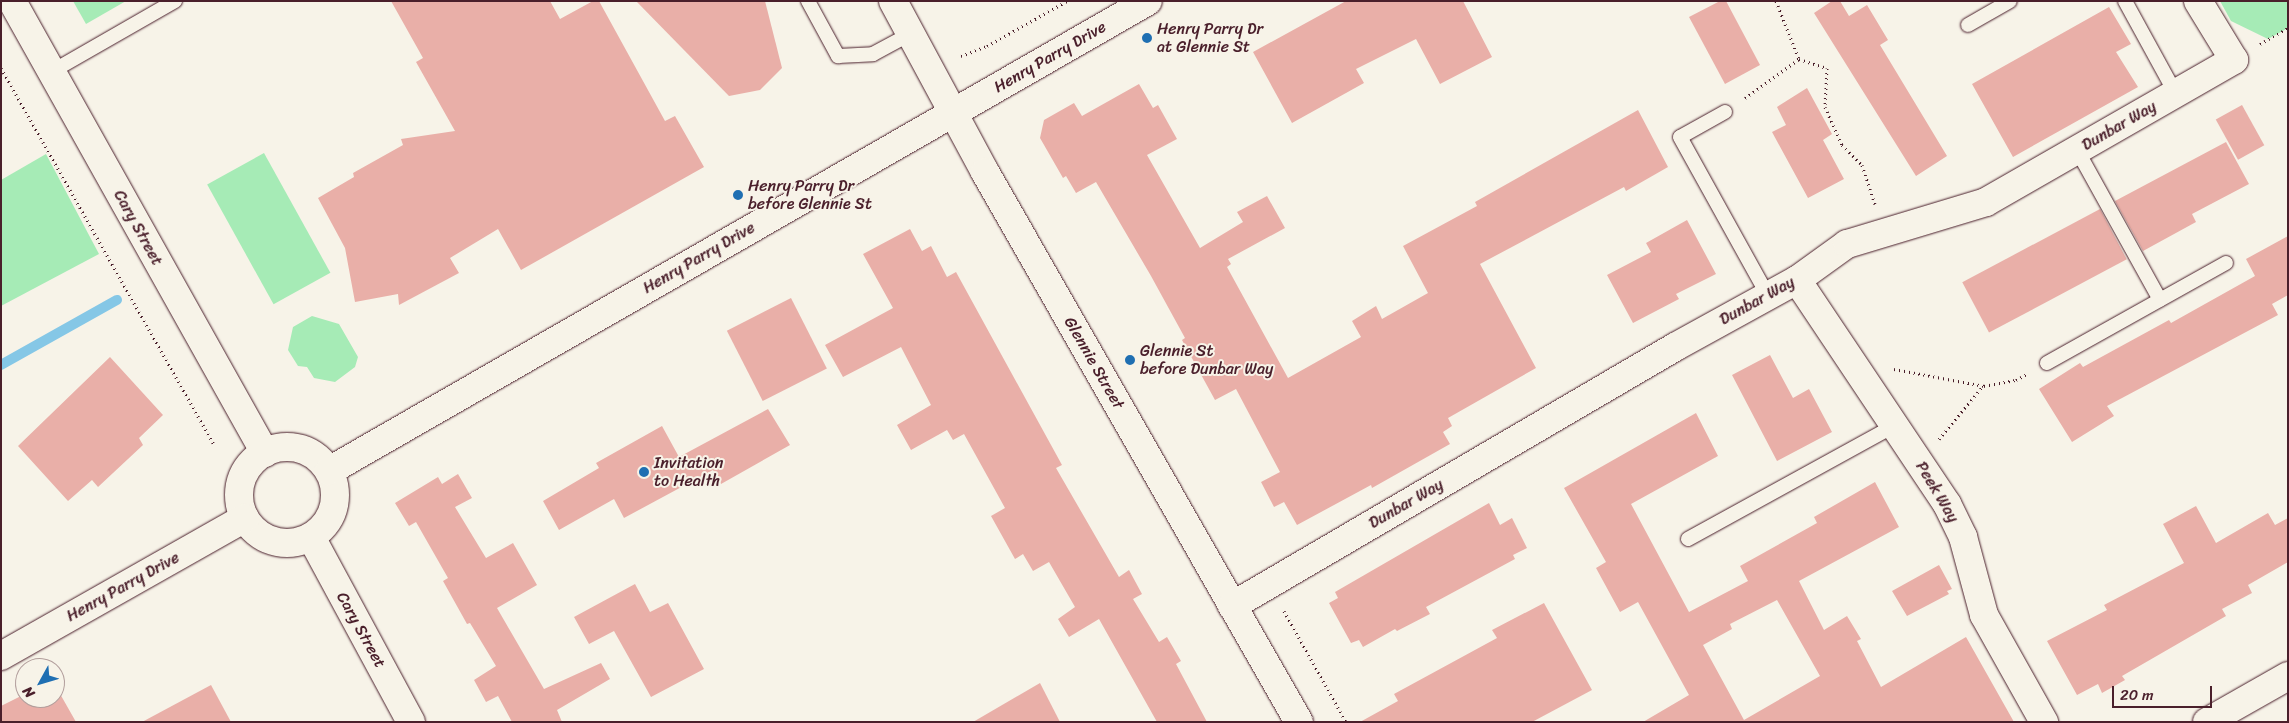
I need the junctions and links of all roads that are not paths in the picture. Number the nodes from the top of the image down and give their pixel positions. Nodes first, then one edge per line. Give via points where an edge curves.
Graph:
1 (12, 1) edge
2 (175, 1) edge
3 (808, 1) edge
4 (894, 1) edge
5 (1148, 1) edge
6 (2010, 1) edge
7 (2126, 1) edge
8 (2198, 1) edge
9 (1968, 25) dead end
10 (912, 33) junction
11 (51, 72) junction
12 (2176, 94) junction
13 (953, 112) junction
14 (1725, 112) road end
15 (2077, 150) junction
16 (2226, 263) dead end
17 (1797, 280) junction
18 (1768, 296) junction
19 (2160, 300) junction
20 (2047, 363) road end
21 (1895, 425) junction
22 (264, 453) junction
23 (329, 472) junction
24 (245, 518) junction
25 (310, 538) junction
26 (1688, 539) dead end
27 (1232, 606) junction
28 (1, 656) edge
29 (2288, 676) edge
30 (411, 722) edge
31 (1299, 722) edge
32 (2044, 722) edge
33 (2207, 722) edge

1 - 11 street, Cary Street
2 - 11 lane
3 - 10 lane via 838,56 873,54
4 - 10 street, Glennie Street
5 - 13 street, Henry Parry Drive
6 - 9 lane
7 - 12 lane
8 - 12 street, Dunbar Way via 2234,60
10 - 13 street, Glennie Street
11 - 22 street, Cary Street
12 - 15 street, Dunbar Way
13 - 23 street, Henry Parry Drive
13 - 27 street, Glennie Street
14 - 18 lane via 1680,137
15 - 17 street, Dunbar Way via 1986,202 1847,244
15 - 19 lane
16 - 19 lane
17 - 18 street, Dunbar Way
17 - 21 street, Peek Way
18 - 27 street, Dunbar Way
19 - 20 lane
21 - 26 lane
21 - 32 street, Peek Way via 1947,504 1963,537 1984,615
22 - 23 street via 278,448 307,452
22 - 24 street via 244,474 240,504
23 - 25 street via 335,501 331,516
24 - 25 street via 254,530 281,543
24 - 28 street, Henry Parry Drive
25 - 30 street, Cary Street
27 - 31 street, Glennie Street
29 - 33 street

